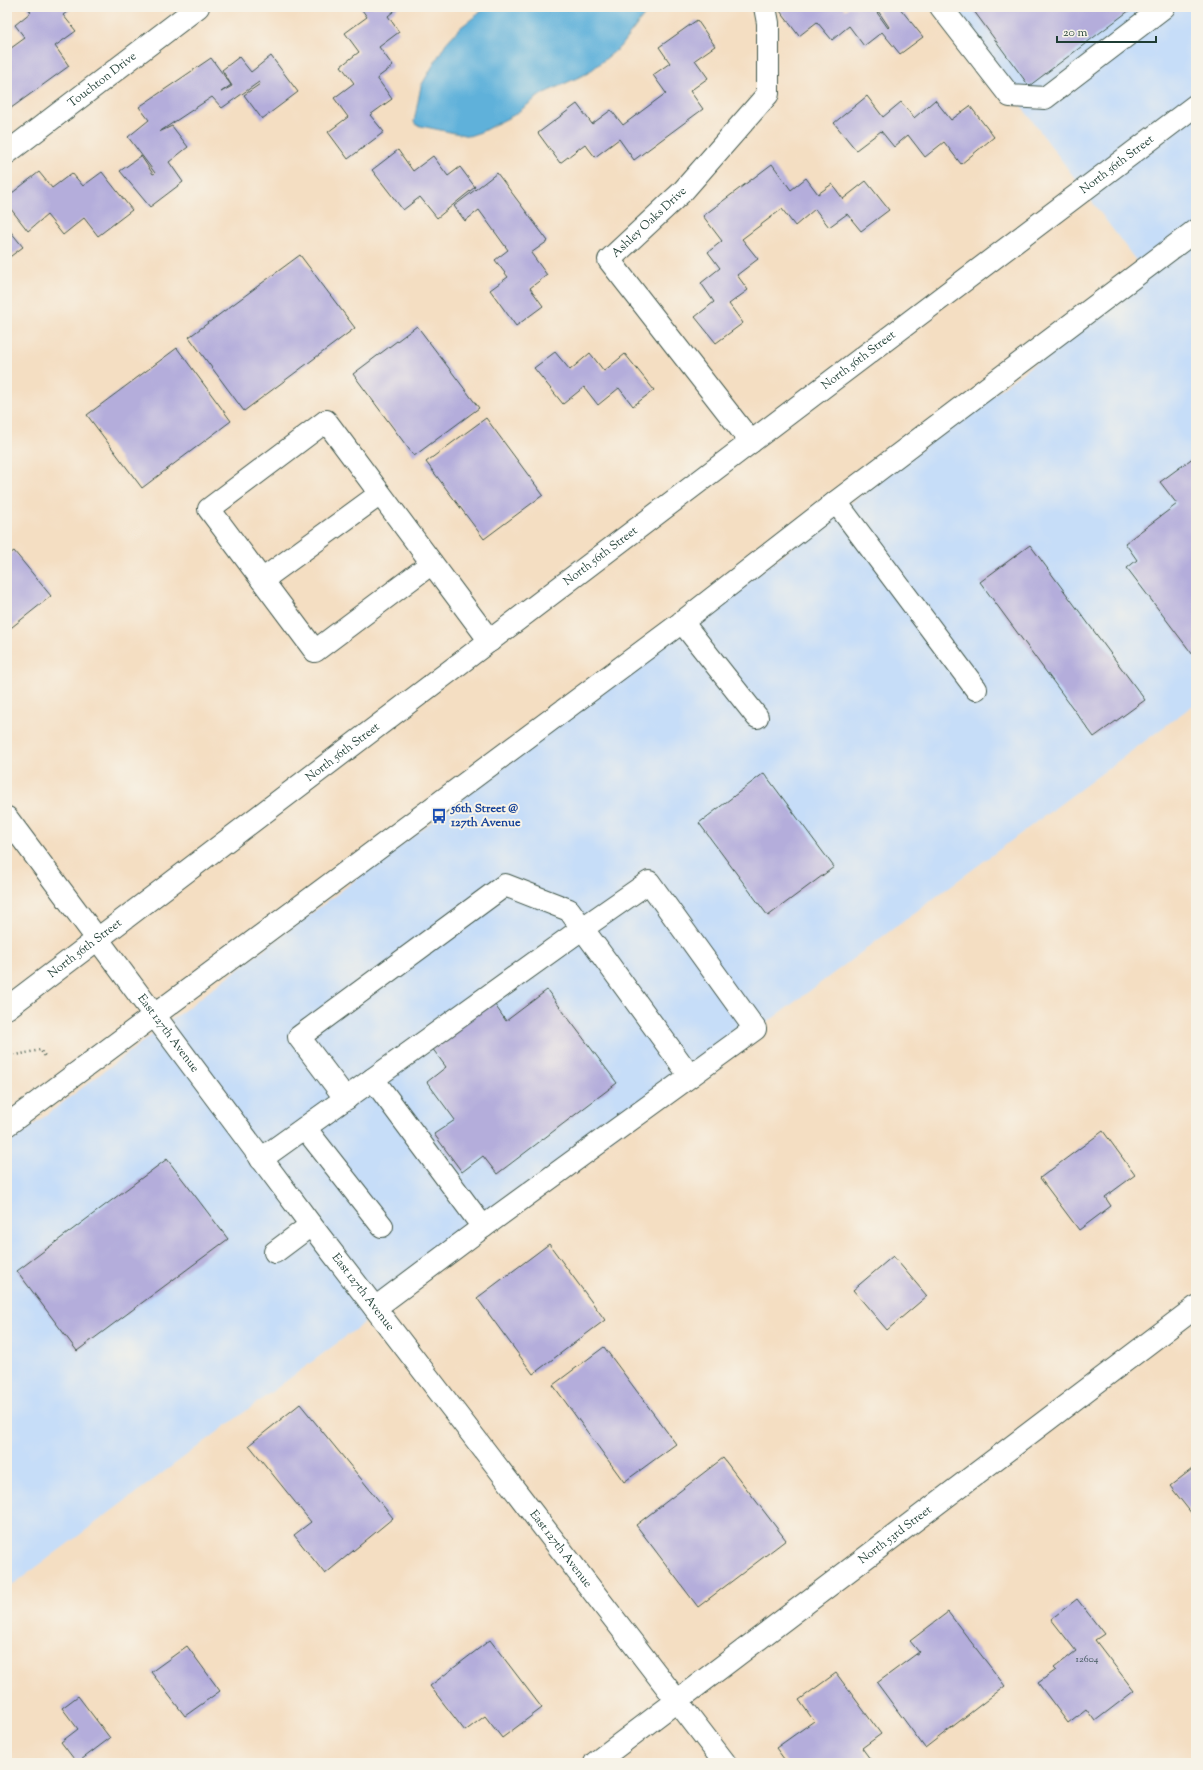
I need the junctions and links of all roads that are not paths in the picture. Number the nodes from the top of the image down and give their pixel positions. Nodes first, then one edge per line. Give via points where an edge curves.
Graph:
1 (198, 7) edge
2 (765, 7) edge
3 (941, 7) edge
4 (1164, 7) edge
5 (1196, 106) edge
6 (12, 145) edge
7 (1196, 230) edge
8 (750, 442) junction
9 (380, 494) junction
10 (836, 502) junction
11 (432, 563) junction
12 (262, 580) junction
13 (682, 622) junction
14 (490, 641) junction
15 (976, 689) dead end
16 (757, 717) dead end
17 (7, 818) edge
18 (582, 928) junction
19 (98, 940) junction
20 (7, 1008) edge
21 (154, 1015) junction
22 (690, 1076) junction
23 (373, 1079) junction
24 (346, 1099) junction
25 (7, 1125) edge
26 (305, 1128) junction
27 (261, 1159) junction
28 (310, 1225) junction
29 (382, 1226) dead end
30 (483, 1227) junction
31 (276, 1252) dead end
32 (375, 1308) junction
33 (1196, 1308) edge
34 (678, 1701) junction
35 (595, 1763) edge
36 (725, 1763) edge

1 - 6 main road, Touchton Drive
2 - 8 main road, Ashley Oaks Drive via 768,23 768,94 683,192 609,260
3 - 4 main road via 1010,96 1045,98
5 - 8 main road, North 56th Street
7 - 10 main road
8 - 14 main road, North 56th Street
9 - 11 main road
9 - 12 main road
9 - 12 main road via 326,421 209,509
10 - 13 main road
10 - 15 main road
11 - 12 main road via 315,651
11 - 14 main road
13 - 16 main road
13 - 21 main road
14 - 19 main road, North 56th Street
17 - 19 main road, East 127th Avenue
18 - 22 main road
18 - 22 main road via 649,882 663,901 755,1029
18 - 23 main road
18 - 24 main road via 569,910 505,885 299,1037
19 - 20 main road, North 56th Street
19 - 21 main road, East 127th Avenue
21 - 25 main road
21 - 27 main road, East 127th Avenue
22 - 30 main road
23 - 24 main road
23 - 30 main road
24 - 26 main road
26 - 27 main road
26 - 29 main road
27 - 28 main road, East 127th Avenue
28 - 31 main road
28 - 32 main road, East 127th Avenue
30 - 32 main road
32 - 34 main road, East 127th Avenue
33 - 34 main road, North 53rd Street
34 - 35 main road, North 53rd Street
34 - 36 main road, East 127th Avenue

